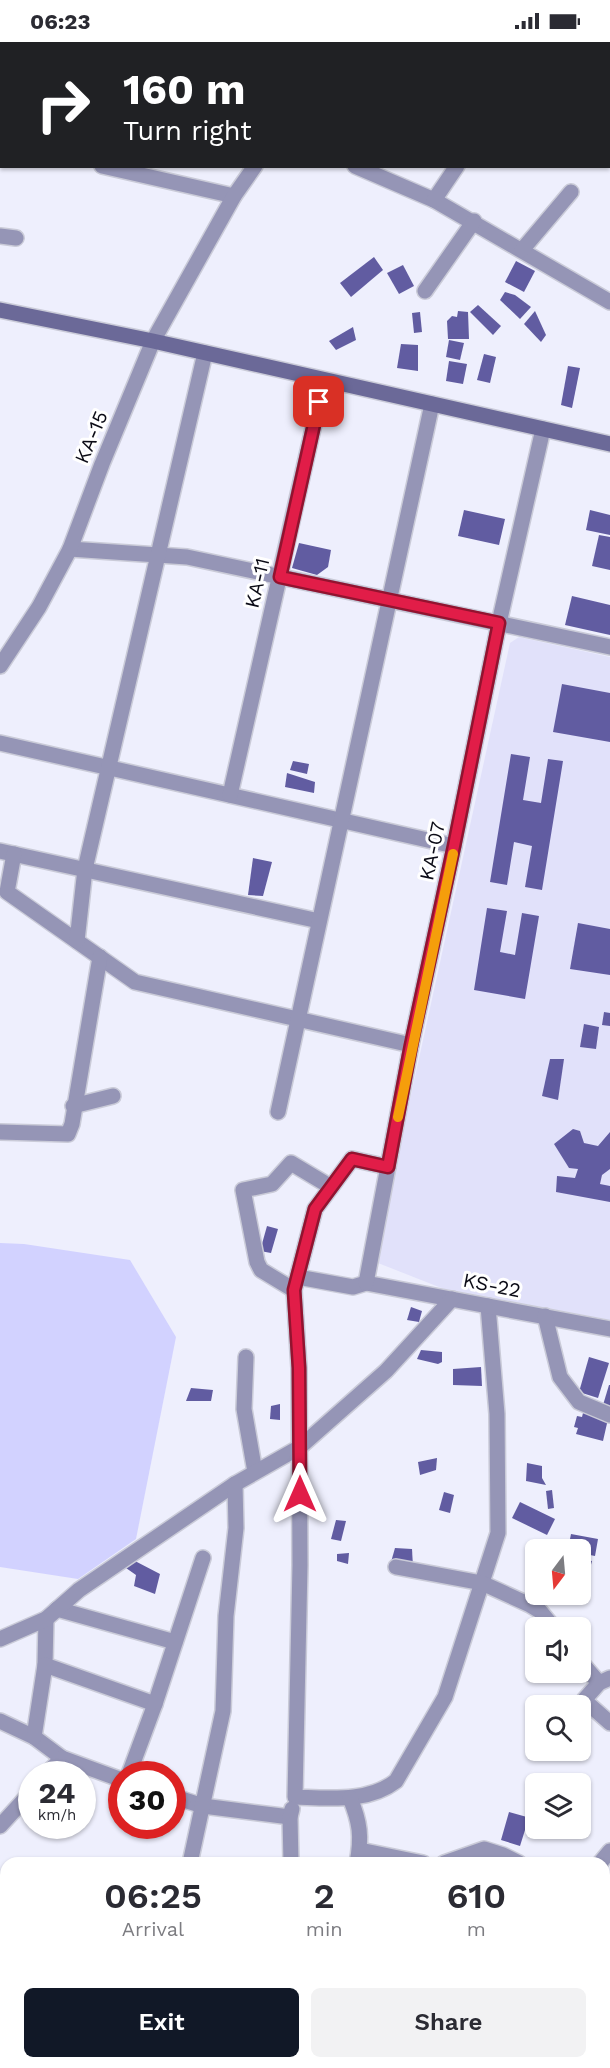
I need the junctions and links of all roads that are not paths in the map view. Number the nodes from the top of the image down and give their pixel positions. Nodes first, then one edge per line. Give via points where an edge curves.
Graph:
1 (111, 168) edge
2 (254, 168) edge
3 (360, 168) edge
4 (456, 168) edge
5 (571, 192) dead end
6 (234, 196) junction
7 (434, 200) junction
8 (474, 221) junction
9 (0, 236) edge
10 (16, 238) dead end
11 (522, 250) junction
12 (425, 291) dead end
13 (610, 302) edge
14 (0, 310) edge
15 (153, 341) junction
16 (205, 353) junction
17 (324, 380) junction
18 (432, 404) junction
19 (543, 429) junction
20 (610, 444) edge
21 (70, 549) junction
22 (157, 555) junction
23 (280, 577) junction
24 (389, 600) junction
25 (499, 623) junction
26 (610, 647) edge
27 (0, 666) edge
28 (0, 743) edge
29 (109, 768) junction
30 (230, 795) junction
31 (341, 820) junction
32 (454, 846) junction
33 (7, 853) edge
34 (85, 869) junction
35 (319, 921) junction
36 (77, 941) junction
37 (100, 957) junction
38 (298, 1019) junction
39 (411, 1045) junction
40 (113, 1096) dead end
41 (73, 1106) junction
42 (278, 1112) dead end
43 (0, 1132) edge
44 (388, 1167) junction
45 (331, 1187) junction
46 (296, 1283) junction
47 (366, 1283) junction
48 (452, 1299) junction
49 (488, 1306) junction
50 (545, 1317) junction
51 (610, 1329) edge
52 (246, 1357) dead end
53 (610, 1415) edge
54 (300, 1447) junction
55 (255, 1472) junction
56 (235, 1484) junction
57 (203, 1558) dead end
58 (396, 1567) dead end
59 (482, 1583) junction
60 (51, 1614) junction
61 (545, 1617) edge
62 (0, 1639) edge
63 (175, 1642) junction
64 (45, 1665) junction
65 (591, 1670) edge
66 (604, 1681) edge
67 (155, 1704) junction
68 (0, 1721) edge
69 (610, 1723) edge
70 (34, 1737) junction
71 (62, 1758) junction
72 (59, 1761) edge
73 (134, 1761) edge
74 (108, 1775) edge
75 (295, 1797) junction
76 (350, 1798) junction
77 (186, 1801) edge
78 (18, 1806) edge
79 (203, 1806) junction
80 (290, 1817) junction
81 (0, 1826) edge
82 (358, 1856) edge
83 (191, 1857) edge
84 (291, 1857) edge
85 (461, 1857) edge
86 (507, 1857) edge

1 - 6 street
2 - 6 street, KA-15
3 - 7 street
4 - 7 street
5 - 11 street
6 - 15 street, KA-15
7 - 8 street
8 - 11 street
8 - 12 street
9 - 10 street
11 - 13 street
14 - 15 main road
15 - 16 main road
15 - 21 street, KA-15
16 - 17 main road
16 - 22 street
17 - 18 main road
17 - 23 street, KA-11
18 - 19 main road
18 - 24 street
19 - 20 main road
19 - 25 street, KA-07
21 - 22 street
21 - 27 street, KA-15 via 39,607
22 - 23 street via 188,557
22 - 29 street
23 - 24 street
23 - 30 street, KA-11
24 - 25 street
24 - 31 street
25 - 26 street
25 - 32 street, KA-07
28 - 29 street
29 - 30 street
29 - 34 street
30 - 31 street
31 - 32 street
31 - 35 street
32 - 39 street, KA-07
33 - 34 street
33 - 36 street via 7,892
34 - 35 street
34 - 36 street
35 - 38 street
36 - 37 street
37 - 38 street via 135,982
37 - 41 street
38 - 39 street
38 - 42 street
39 - 44 street, KA-07
40 - 41 street
41 - 43 street via 68,1134
44 - 45 street via 352,1159
44 - 47 street, KA-07
45 - 46 street via 315,1209
45 - 46 street, KS-22 via 291,1163 272,1184 243,1190 256,1262 261,1270
46 - 47 street, KS-22 via 353,1287
46 - 54 street
47 - 48 street, KS-22
48 - 49 street, KS-22
48 - 54 street via 386,1371
49 - 50 street, KS-22
49 - 59 street via 497,1414 498,1533
50 - 51 street, KS-22
50 - 53 street via 560,1377 579,1401
52 - 55 street via 244,1409
54 - 55 street
54 - 75 street
55 - 56 street
56 - 60 street via 79,1590
56 - 79 street via 237,1528 226,1616 223,1712
57 - 63 street
58 - 59 street
59 - 61 street via 531,1605
59 - 76 street via 445,1697 396,1781 386,1788
60 - 62 street
60 - 63 street
60 - 64 street
63 - 67 street
64 - 67 street
64 - 70 street
65 - 66 street
66 - 69 street via 584,1700
67 - 73 street
68 - 70 street
70 - 71 street
71 - 72 street
71 - 74 street
75 - 76 street
75 - 80 street
76 - 82 street via 359,1821
77 - 79 street
78 - 81 street
79 - 80 street
79 - 83 street
80 - 84 street
85 - 86 street via 484,1849

